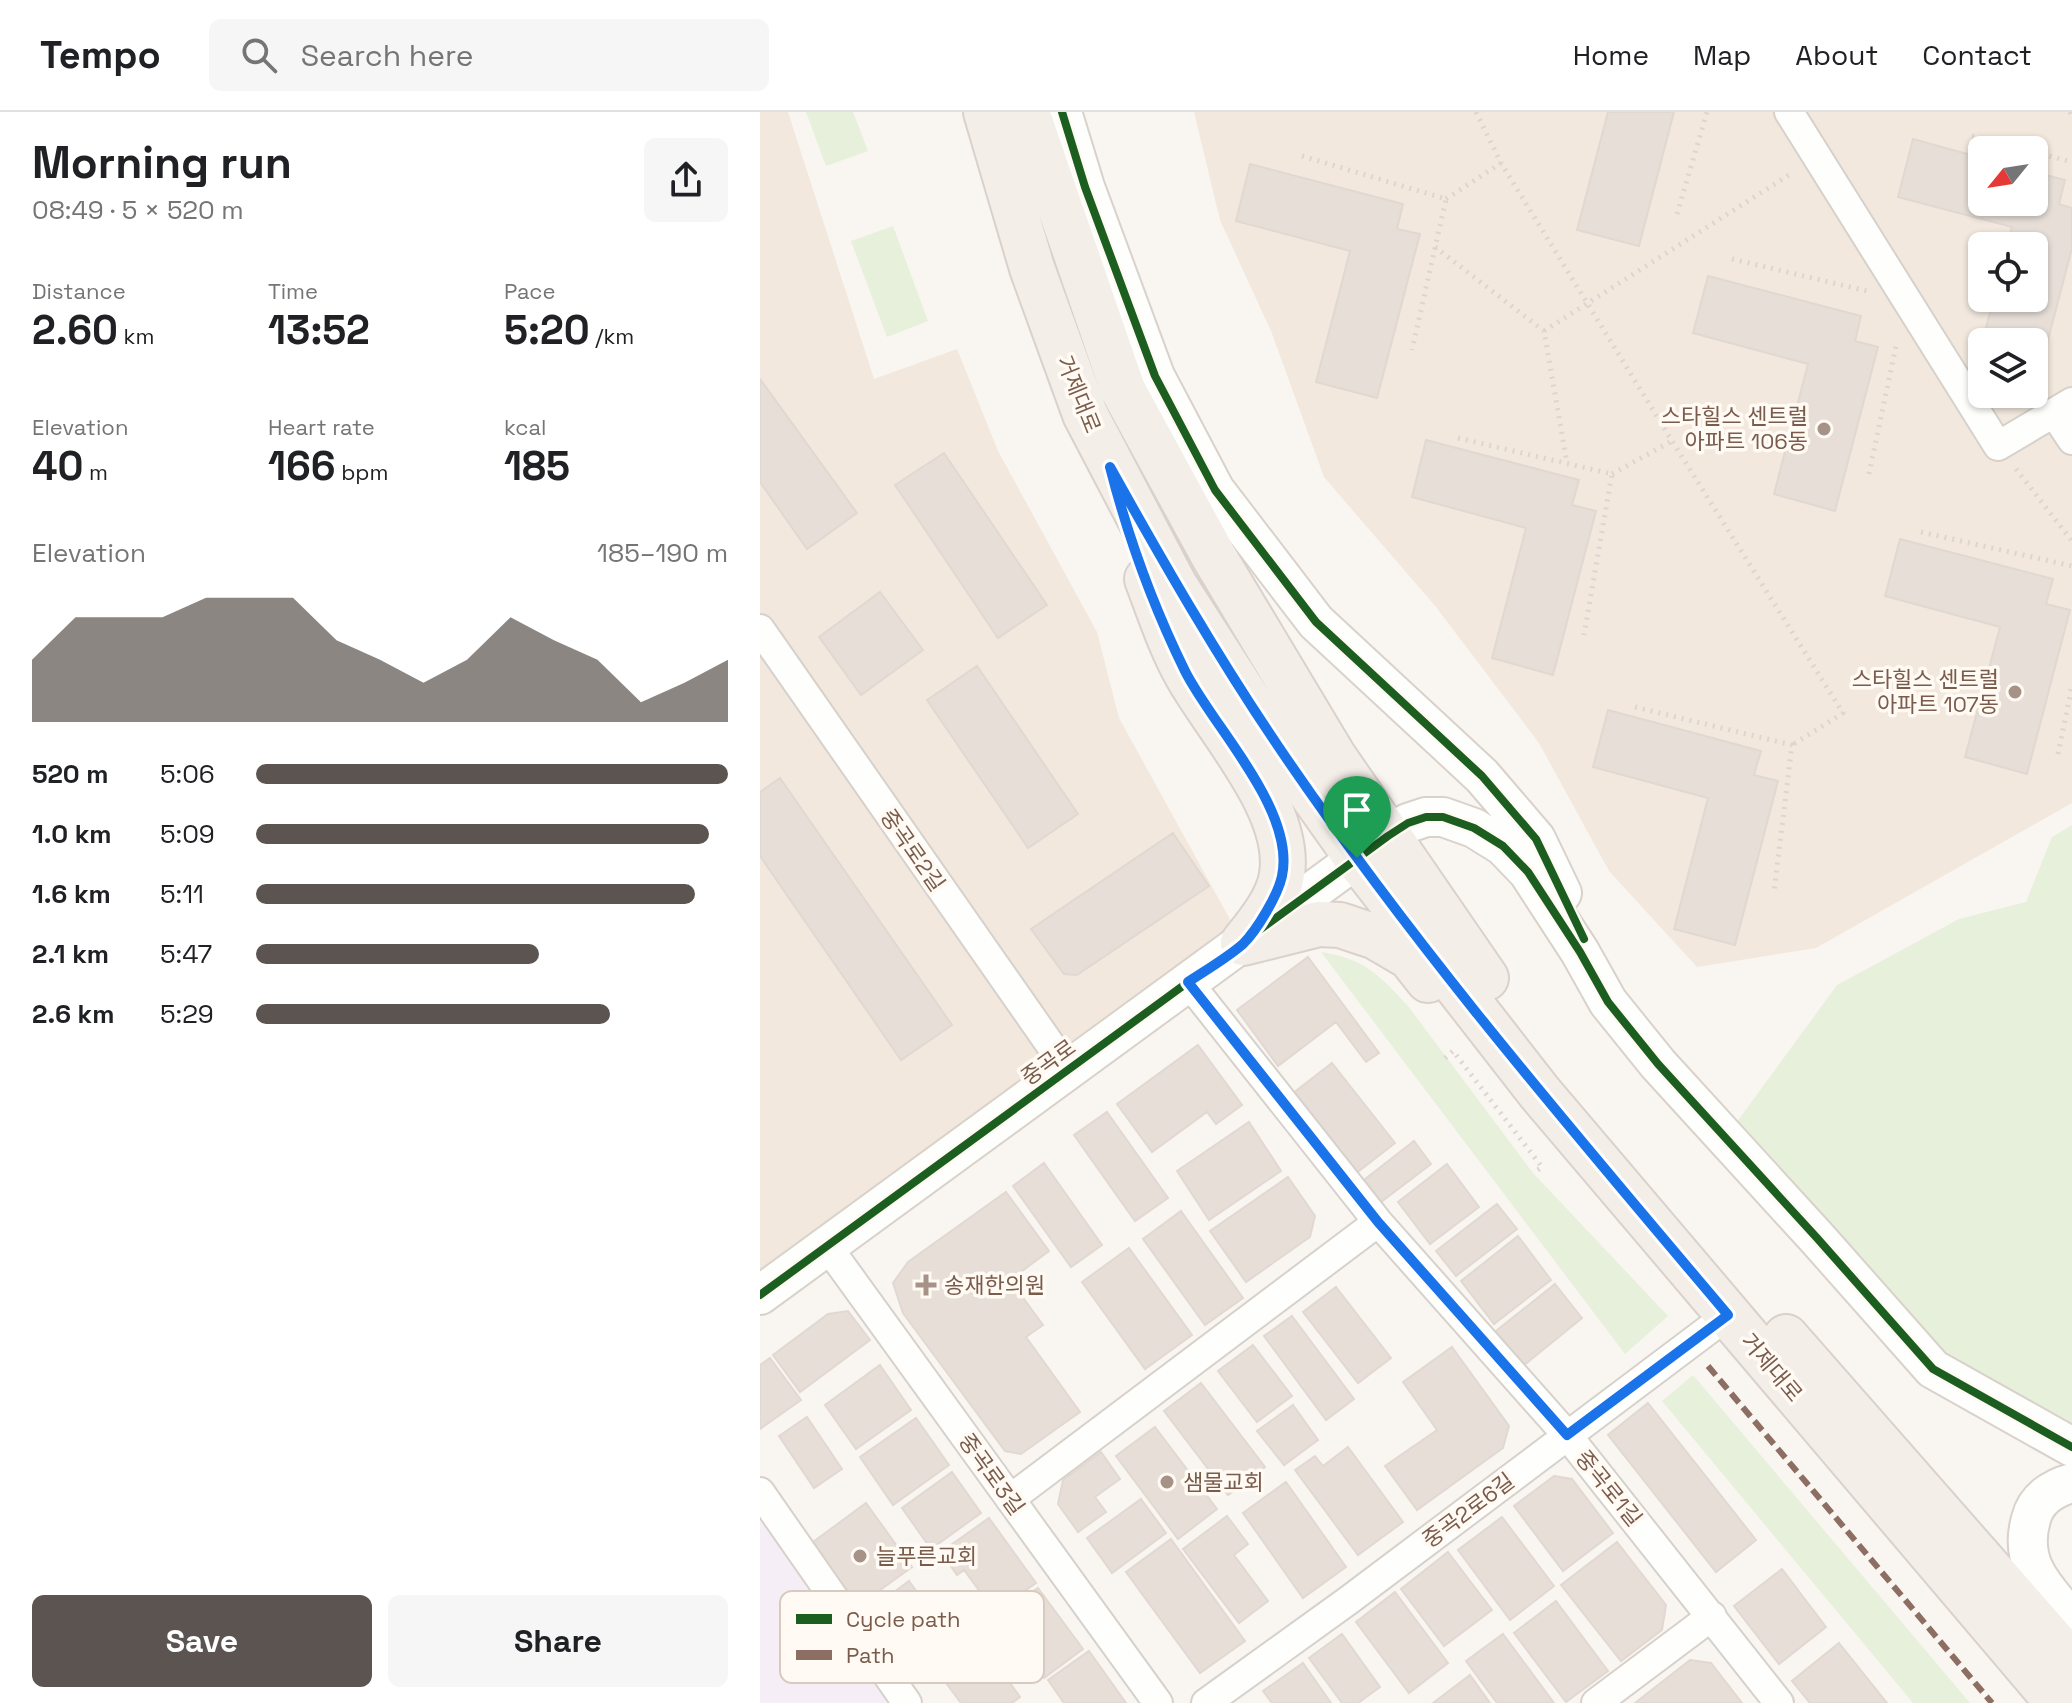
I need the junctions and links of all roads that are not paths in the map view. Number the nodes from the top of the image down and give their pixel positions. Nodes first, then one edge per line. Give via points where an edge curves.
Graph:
1 (986, 112) edge
2 (1027, 112) edge
3 (1062, 112) edge
4 (1789, 112) edge
5 (2063, 407) edge
6 (2072, 440) edge
7 (1110, 467) junction
8 (760, 629) edge
9 (1372, 847) junction
10 (1243, 943) junction
11 (1188, 982) junction
12 (1608, 1002) junction
13 (1068, 1070) junction
14 (1378, 1222) junction
15 (827, 1246) junction
16 (760, 1295) edge
17 (1728, 1315) junction
18 (1567, 1435) junction
19 (2072, 1447) edge
20 (2072, 1483) edge
21 (760, 1492) edge
22 (1010, 1499) junction
23 (829, 1591) edge
24 (1712, 1616) junction
25 (2072, 1620) edge
26 (2072, 1663) edge
27 (893, 1683) edge
28 (907, 1703) edge
29 (1158, 1703) edge
30 (1206, 1703) edge
31 (1596, 1703) edge
32 (1779, 1703) edge
33 (2058, 1703) edge

1 - 7 main road, 거제대로 via 1032,268
2 - 9 main road, 거제대로 via 1123,390 1236,595 1334,757
3 - 12 street via 1155,376 1215,490 1316,622 1482,776 1536,839
4 - 5 street via 1998,446
5 - 6 street
7 - 9 main road, 거제대로 via 1174,584 1277,745
7 - 10 main road via 1126,528 1186,673 1278,825 1282,876 1270,905
8 - 13 street, 중곡로2길
9 - 10 street, 중곡로
9 - 12 street, 중곡로 via 1426,817 1474,828 1503,846 1550,903
9 - 17 main road, 거제대로 via 1540,1093
9 - 26 main road, 거제대로 via 1553,1072
10 - 11 street, 중곡로
10 - 17 main road via 1330,924 1376,937 1410,957 1668,1279
11 - 13 street, 중곡로
11 - 14 street, 중곡로1길
12 - 19 street via 1933,1369
13 - 15 street, 중곡로
14 - 18 street, 중곡로1길
14 - 22 street
15 - 16 street, 중곡로
15 - 22 street, 중곡로3길
17 - 18 street, 중곡2로6길
17 - 33 main road, 거제대로
18 - 24 street, 중곡로1길
18 - 30 street, 중곡2로6길
20 - 25 street via 2046,1495 2033,1510 2026,1545 2045,1588
21 - 23 street
22 - 29 street, 중곡로3길
24 - 31 street
24 - 32 street, 중곡로1길
27 - 28 street

